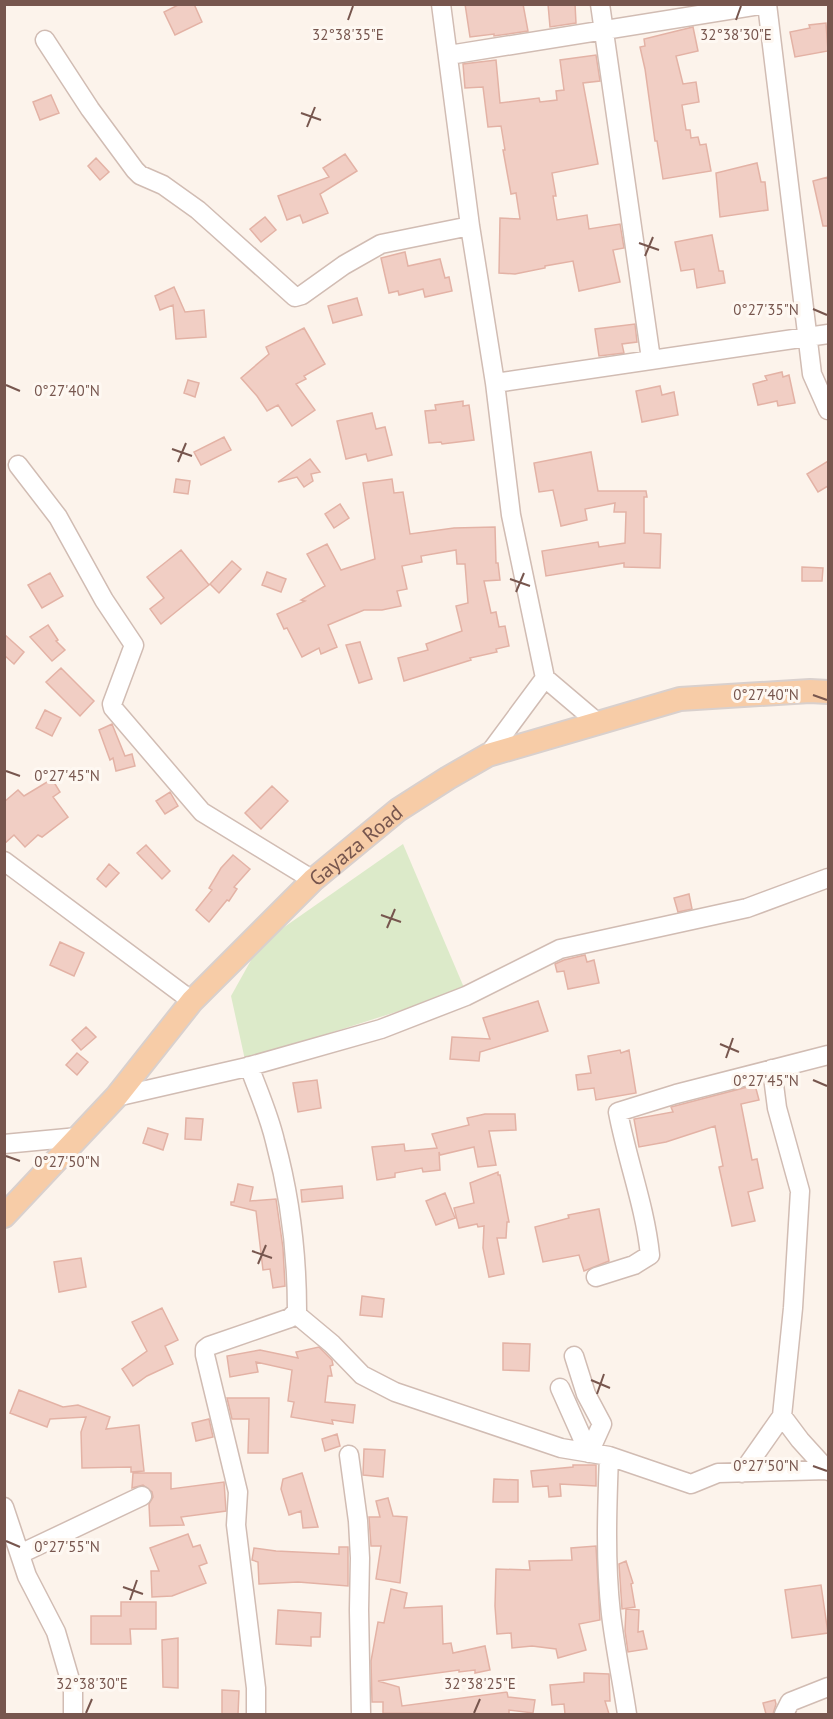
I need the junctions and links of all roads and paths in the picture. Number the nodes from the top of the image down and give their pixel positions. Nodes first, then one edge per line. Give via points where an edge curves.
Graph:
1 (441, 4) edge
2 (600, 4) edge
3 (767, 4) edge
4 (603, 31) junction
5 (45, 39) dead end
6 (449, 55) junction
7 (470, 226) junction
8 (828, 334) edge
9 (809, 337) junction
10 (651, 360) junction
11 (495, 383) junction
12 (828, 410) edge
13 (18, 465) dead end
14 (545, 678) junction
15 (828, 692) edge
16 (598, 723) junction
17 (488, 755) junction
18 (4, 861) edge
19 (828, 878) edge
20 (313, 880) junction
21 (192, 1001) junction
22 (828, 1055) edge
23 (249, 1066) junction
24 (772, 1069) junction
25 (116, 1097) junction
26 (78, 1137) junction
27 (4, 1144) edge
28 (4, 1216) edge
29 (596, 1277) dead end
30 (296, 1314) junction
31 (573, 1356) dead end
32 (560, 1388) dead end
33 (782, 1416) junction
34 (589, 1453) junction
35 (349, 1455) dead end
36 (609, 1456) junction
37 (828, 1470) edge
38 (742, 1473) junction
39 (142, 1496) dead end
40 (4, 1507) edge
41 (20, 1554) junction
42 (828, 1687) edge
43 (73, 1714) edge
44 (256, 1714) edge
45 (361, 1714) edge
46 (627, 1714) edge
47 (784, 1714) edge

1 - 6 street
2 - 4 street
3 - 4 street
3 - 9 street
4 - 6 street
4 - 10 street
5 - 7 street via 135,170 198,210 295,297 381,244
6 - 7 street
7 - 11 street
8 - 9 street
9 - 10 street
9 - 12 street via 812,374
10 - 11 street
11 - 14 street via 511,515
13 - 20 street via 58,517 134,645 111,704 113,708 202,812
14 - 16 street
14 - 17 street
15 - 16 main road, Gayaza Road via 681,699
16 - 17 main road, Gayaza Road
17 - 20 main road, Gayaza Road via 398,810
18 - 21 street
19 - 23 street via 747,908 560,949 466,996 381,1029
20 - 21 main road, Gayaza Road
21 - 25 main road, Gayaza Road
22 - 24 street
23 - 25 street
23 - 30 street via 275,1140 288,1205 297,1267
24 - 29 street via 618,1112 650,1255 634,1265
24 - 33 street via 777,1108 800,1191
25 - 26 main road, Gayaza Road
26 - 27 street
26 - 28 main road, Gayaza Road
30 - 34 street via 362,1375 395,1392 561,1449
30 - 44 street via 209,1346 205,1351 238,1492 236,1525 253,1654
31 - 34 street via 602,1424
32 - 34 street
33 - 37 street
33 - 38 street
34 - 36 street
35 - 45 street via 360,1558
36 - 38 street via 689,1484 718,1473
36 - 46 street via 611,1613
37 - 38 street
39 - 41 street
40 - 41 street
41 - 43 street via 56,1632 73,1690
42 - 47 street via 790,1702

